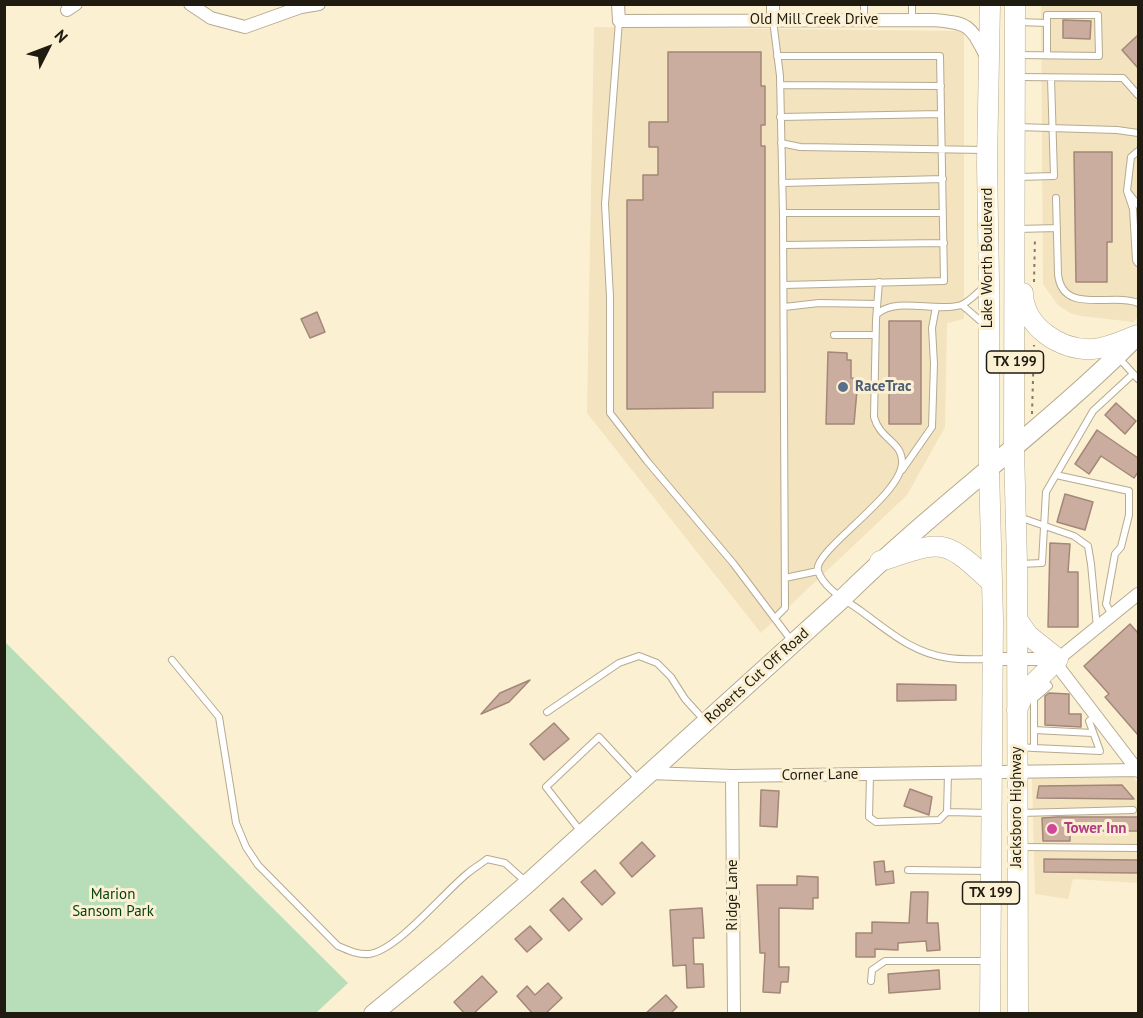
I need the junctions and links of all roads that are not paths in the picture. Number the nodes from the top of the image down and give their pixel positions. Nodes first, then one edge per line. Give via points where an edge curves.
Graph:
1 (190, 4) edge
2 (319, 4) edge
3 (618, 4) edge
4 (773, 4) edge
5 (864, 4) edge
6 (912, 4) edge
7 (990, 4) edge
8 (1015, 13) edge
9 (773, 20) junction
10 (864, 20) junction
11 (912, 20) junction
12 (619, 21) junction
13 (1047, 23) junction
14 (1015, 54) junction
15 (1047, 56) junction
16 (777, 57) junction
17 (989, 61) junction
18 (1015, 77) junction
19 (1051, 78) junction
20 (780, 85) junction
21 (941, 86) junction
22 (1138, 95) edge
23 (941, 114) junction
24 (780, 117) junction
25 (1016, 127) junction
26 (1054, 129) junction
27 (1138, 133) edge
28 (781, 143) junction
29 (942, 150) junction
30 (987, 150) junction
31 (1137, 155) edge
32 (1015, 177) junction
33 (943, 179) junction
34 (782, 183) junction
35 (1127, 191) junction
36 (1056, 198) dead end
37 (1138, 205) edge
38 (783, 213) junction
39 (943, 213) junction
40 (1056, 228) junction
41 (1015, 229) junction
42 (944, 243) junction
43 (783, 245) junction
44 (1138, 262) edge
45 (1016, 276) junction
46 (879, 282) junction
47 (989, 283) junction
48 (784, 285) junction
49 (1138, 303) edge
50 (877, 304) junction
51 (962, 304) junction
52 (784, 307) junction
53 (936, 307) junction
54 (876, 315) junction
55 (988, 327) junction
56 (875, 334) junction
57 (834, 335) dead end
58 (1138, 335) edge
59 (1118, 356) junction
60 (1136, 377) edge
61 (1014, 449) junction
62 (989, 469) junction
63 (1056, 475) junction
64 (895, 480) junction
65 (1016, 516) junction
66 (1044, 524) junction
67 (880, 561) junction
68 (1017, 564) junction
69 (818, 571) junction
70 (785, 578) junction
71 (992, 583) junction
72 (1138, 594) edge
73 (842, 599) junction
74 (1017, 610) junction
75 (1112, 615) junction
76 (775, 618) junction
77 (993, 620) joint
78 (1096, 628) junction
79 (794, 643) junction
80 (992, 659) junction
81 (1058, 659) junction
82 (172, 660) dead end
83 (1017, 660) junction
84 (1040, 677) junction
85 (547, 712) dead end
86 (1016, 712) junction
87 (1096, 716) junction
88 (705, 722) junction
89 (1034, 730) junction
90 (1093, 733) junction
91 (1113, 738) junction
92 (1096, 741) junction
93 (1025, 747) junction
94 (1138, 771) edge
95 (991, 772) junction
96 (1016, 772) junction
97 (948, 773) junction
98 (870, 774) junction
99 (732, 776) junction
100 (644, 777) junction
101 (1133, 810) dead end
102 (947, 812) junction
103 (991, 813) junction
104 (1016, 813) junction
105 (583, 833) junction
106 (1017, 848) junction
107 (1138, 848) edge
108 (908, 870) dead end
109 (991, 871) junction
110 (527, 884) junction
111 (991, 961) junction
112 (871, 981) dead end
113 (373, 1014) edge
114 (734, 1014) edge
115 (990, 1014) edge
116 (1018, 1014) edge

1 - 2 street via 210,18 245,27
3 - 12 street
4 - 9 street
5 - 10 lane
6 - 11 lane
7 - 17 main road, Lake Worth Boulevard / TX 199
8 - 13 lane
8 - 14 main road, Lake Worth Boulevard / TX 199
9 - 10 street, Old Mill Creek Drive
9 - 12 street, Old Mill Creek Drive
9 - 16 lane
10 - 11 street, Old Mill Creek Drive
11 - 17 street, Old Mill Creek Drive via 954,21 972,29
12 - 76 lane via 605,204 610,413
13 - 15 lane
13 - 15 lane via 1047,15 1098,15 1099,56
14 - 15 lane
14 - 18 main road, Lake Worth Boulevard / TX 199
16 - 20 lane
16 - 21 lane via 940,56
17 - 30 main road, Lake Worth Boulevard / TX 199
18 - 19 lane
18 - 25 main road, Lake Worth Boulevard / TX 199
19 - 22 lane via 1123,78
19 - 26 lane
20 - 21 lane
20 - 24 lane
21 - 23 lane
23 - 24 lane
23 - 29 lane
24 - 28 lane
25 - 26 lane
25 - 32 main road, Lake Worth Boulevard / TX 199
26 - 27 lane
26 - 32 lane via 1054,176
28 - 29 lane via 800,147
28 - 34 lane
29 - 30 lane
29 - 33 lane
30 - 47 main road, Lake Worth Boulevard / TX 199
31 - 35 lane via 1131,157
32 - 41 main road, Lake Worth Boulevard / TX 199
33 - 34 lane
33 - 39 lane
34 - 38 lane
35 - 37 lane
35 - 44 lane via 1133,209
36 - 40 lane
38 - 39 lane
38 - 43 lane
39 - 42 lane
40 - 41 lane
40 - 49 lane via 1058,274 1063,291 1088,301
41 - 45 main road, Lake Worth Boulevard / TX 199
42 - 43 lane
42 - 46 lane via 944,281
43 - 48 lane
45 - 58 main road via 1023,288 1028,315 1046,335 1094,349
45 - 61 main road, Lake Worth Boulevard / TX 199
46 - 48 lane
46 - 50 lane
47 - 51 lane
47 - 55 main road, Lake Worth Boulevard / TX 199
48 - 52 lane
50 - 52 lane
50 - 54 lane
51 - 53 lane
51 - 55 lane
52 - 70 lane
53 - 54 lane via 897,306
53 - 64 lane via 932,328 932,428
54 - 56 lane
55 - 62 main road, Lake Worth Boulevard / TX 199
56 - 57 lane
56 - 64 lane via 874,417 877,428 898,446 902,463
58 - 59 street, Roberts Cut Off Road
59 - 60 lane
59 - 61 street, Roberts Cut Off Road
60 - 63 lane via 1094,411
61 - 62 street, Roberts Cut Off Road
61 - 65 main road, Lake Worth Boulevard / TX 199
62 - 67 street, Roberts Cut Off Road
62 - 71 main road, Lake Worth Boulevard / TX 199
63 - 66 lane via 1046,492
63 - 75 lane via 1129,491 1129,515 1121,547 1115,554 1107,595 1106,604
64 - 69 lane via 825,553 817,563
65 - 66 lane
65 - 68 main road, Lake Worth Boulevard / TX 199
66 - 68 lane via 1042,563
66 - 78 lane via 1088,546
67 - 71 main road via 940,545 963,555
67 - 73 street, Roberts Cut Off Road
68 - 74 main road, Lake Worth Boulevard / TX 199
69 - 70 lane
69 - 73 lane
70 - 76 lane via 785,609
71 - 77 main road, Lake Worth Boulevard / TX 199
72 - 75 street
73 - 79 street, Roberts Cut Off Road
73 - 80 lane via 910,646 948,658
74 - 81 main road via 1028,635
74 - 83 main road, Jacksboro Highway / TX 199
75 - 78 street
76 - 79 lane
77 - 80 main road, Jacksboro Highway / TX 199
78 - 81 street
79 - 88 street, Roberts Cut Off Road
80 - 83 street
80 - 95 main road, Jacksboro Highway / TX 199
81 - 83 street
81 - 84 main road
81 - 87 street via 1060,669
82 - 110 lane via 219,717 236,823 246,847 258,865 338,946 353,953 371,954 389,945 487,859 504,863
83 - 86 main road, Jacksboro Highway / TX 199
84 - 86 main road via 1024,693
84 - 89 lane via 1049,686 1035,699
85 - 88 lane via 619,663 639,656 657,663 671,677
86 - 93 main road, Jacksboro Highway / TX 199
87 - 90 lane via 1089,721
87 - 91 street
88 - 100 street, Roberts Cut Off Road
89 - 90 lane
89 - 93 lane
90 - 92 lane
91 - 92 lane
91 - 94 street
92 - 93 lane via 1100,751
93 - 96 main road, Jacksboro Highway / TX 199
94 - 96 street, Corner Lane
95 - 96 street, Corner Lane
95 - 97 street, Corner Lane
95 - 103 main road, Jacksboro Highway / TX 199
96 - 104 main road, Jacksboro Highway / TX 199
97 - 98 street, Corner Lane
97 - 102 lane
98 - 99 street, Corner Lane
98 - 102 lane via 869,818 876,822 939,819
99 - 100 street, Corner Lane
99 - 114 street, Ridge Lane
100 - 105 street, Roberts Cut Off Road
100 - 105 lane via 599,737 546,787
101 - 104 lane
102 - 103 lane
103 - 109 main road, Jacksboro Highway / TX 199
104 - 106 main road, Jacksboro Highway / TX 199
105 - 110 street, Roberts Cut Off Road
106 - 107 lane
106 - 116 main road, Jacksboro Highway / TX 199
108 - 109 lane
109 - 111 main road, Jacksboro Highway / TX 199
110 - 113 street, Roberts Cut Off Road
111 - 112 lane via 885,961 872,970
111 - 115 main road, Jacksboro Highway / TX 199

